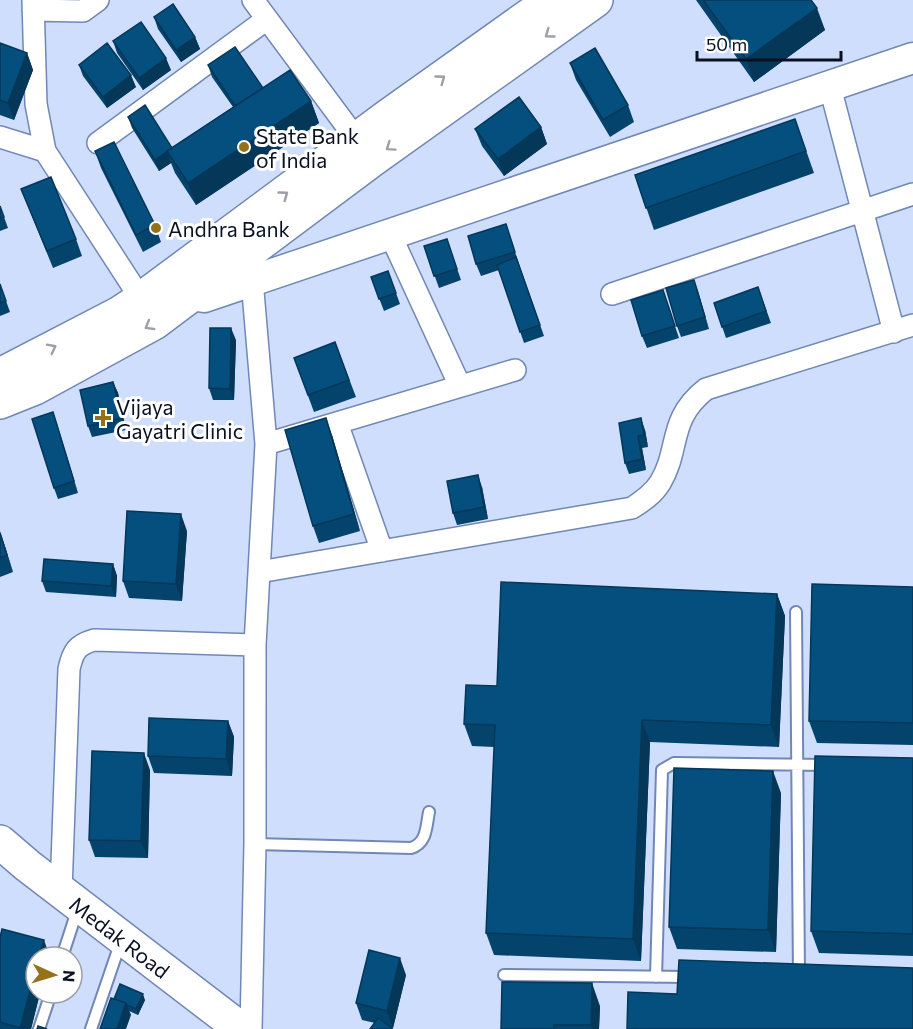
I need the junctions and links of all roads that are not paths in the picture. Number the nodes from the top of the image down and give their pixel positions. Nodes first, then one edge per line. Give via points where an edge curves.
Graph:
1 (98, 0) edge
2 (253, 0) edge
3 (551, 0) edge
4 (596, 0) edge
5 (33, 5) edge
6 (267, 19) junction
7 (913, 58) edge
8 (830, 87) junction
9 (0, 137) edge
10 (357, 140) junction
11 (98, 142) dead end
12 (45, 151) junction
13 (913, 194) edge
14 (862, 211) junction
15 (390, 234) junction
16 (252, 280) junction
17 (612, 294) dead end
18 (190, 295) junction
19 (141, 299) junction
20 (904, 329) edge
21 (515, 370) dead end
22 (0, 375) edge
23 (460, 386) junction
24 (0, 402) edge
25 (337, 423) junction
26 (266, 444) junction
27 (382, 551) junction
28 (259, 572) junction
29 (796, 612) dead end
30 (255, 645) junction
31 (797, 764) junction
32 (843, 765) edge
33 (429, 812) dead end
34 (0, 842) edge
35 (255, 844) junction
36 (70, 898) junction
37 (122, 938) junction
38 (64, 945) edge
39 (504, 975) dead end
40 (656, 977) junction
41 (704, 977) edge
42 (787, 977) edge
43 (47, 1005) edge
44 (39, 1029) edge
45 (91, 1029) edge
46 (241, 1029) edge
47 (251, 1029) edge

1 - 5 street via 83,11
2 - 6 street
10 -> 3 main road
4 -> 18 main road
5 - 12 street via 36,104
6 - 10 street
6 - 11 street
7 - 8 street
8 - 14 street
8 - 15 street
9 - 12 street
19 -> 10 main road
12 - 19 street
13 - 14 street
14 - 17 street
14 - 20 street
15 - 16 street
15 - 23 street
16 - 18 street via 204,297
16 - 26 street
18 -> 24 main road via 154,323 104,352
22 -> 19 main road
20 - 27 street via 706,389 690,402 681,417 661,482 650,496 632,508
21 - 23 street
23 - 25 street
25 - 26 street
25 - 27 street
26 - 28 street
27 - 28 street
28 - 30 street
29 - 31 lane
30 - 35 street
30 - 36 street via 94,640 80,644 72,654
31 - 32 lane
31 - 40 lane via 674,763 662,770
31 - 42 lane via 804,978
33 - 35 lane via 423,840 411,848
34 - 36 main road, Medak Road
35 - 47 street
36 - 37 main road, Medak Road
36 - 38 lane
37 - 45 lane
37 - 46 main road, Medak Road
39 - 40 lane
40 - 41 lane
43 - 44 lane

